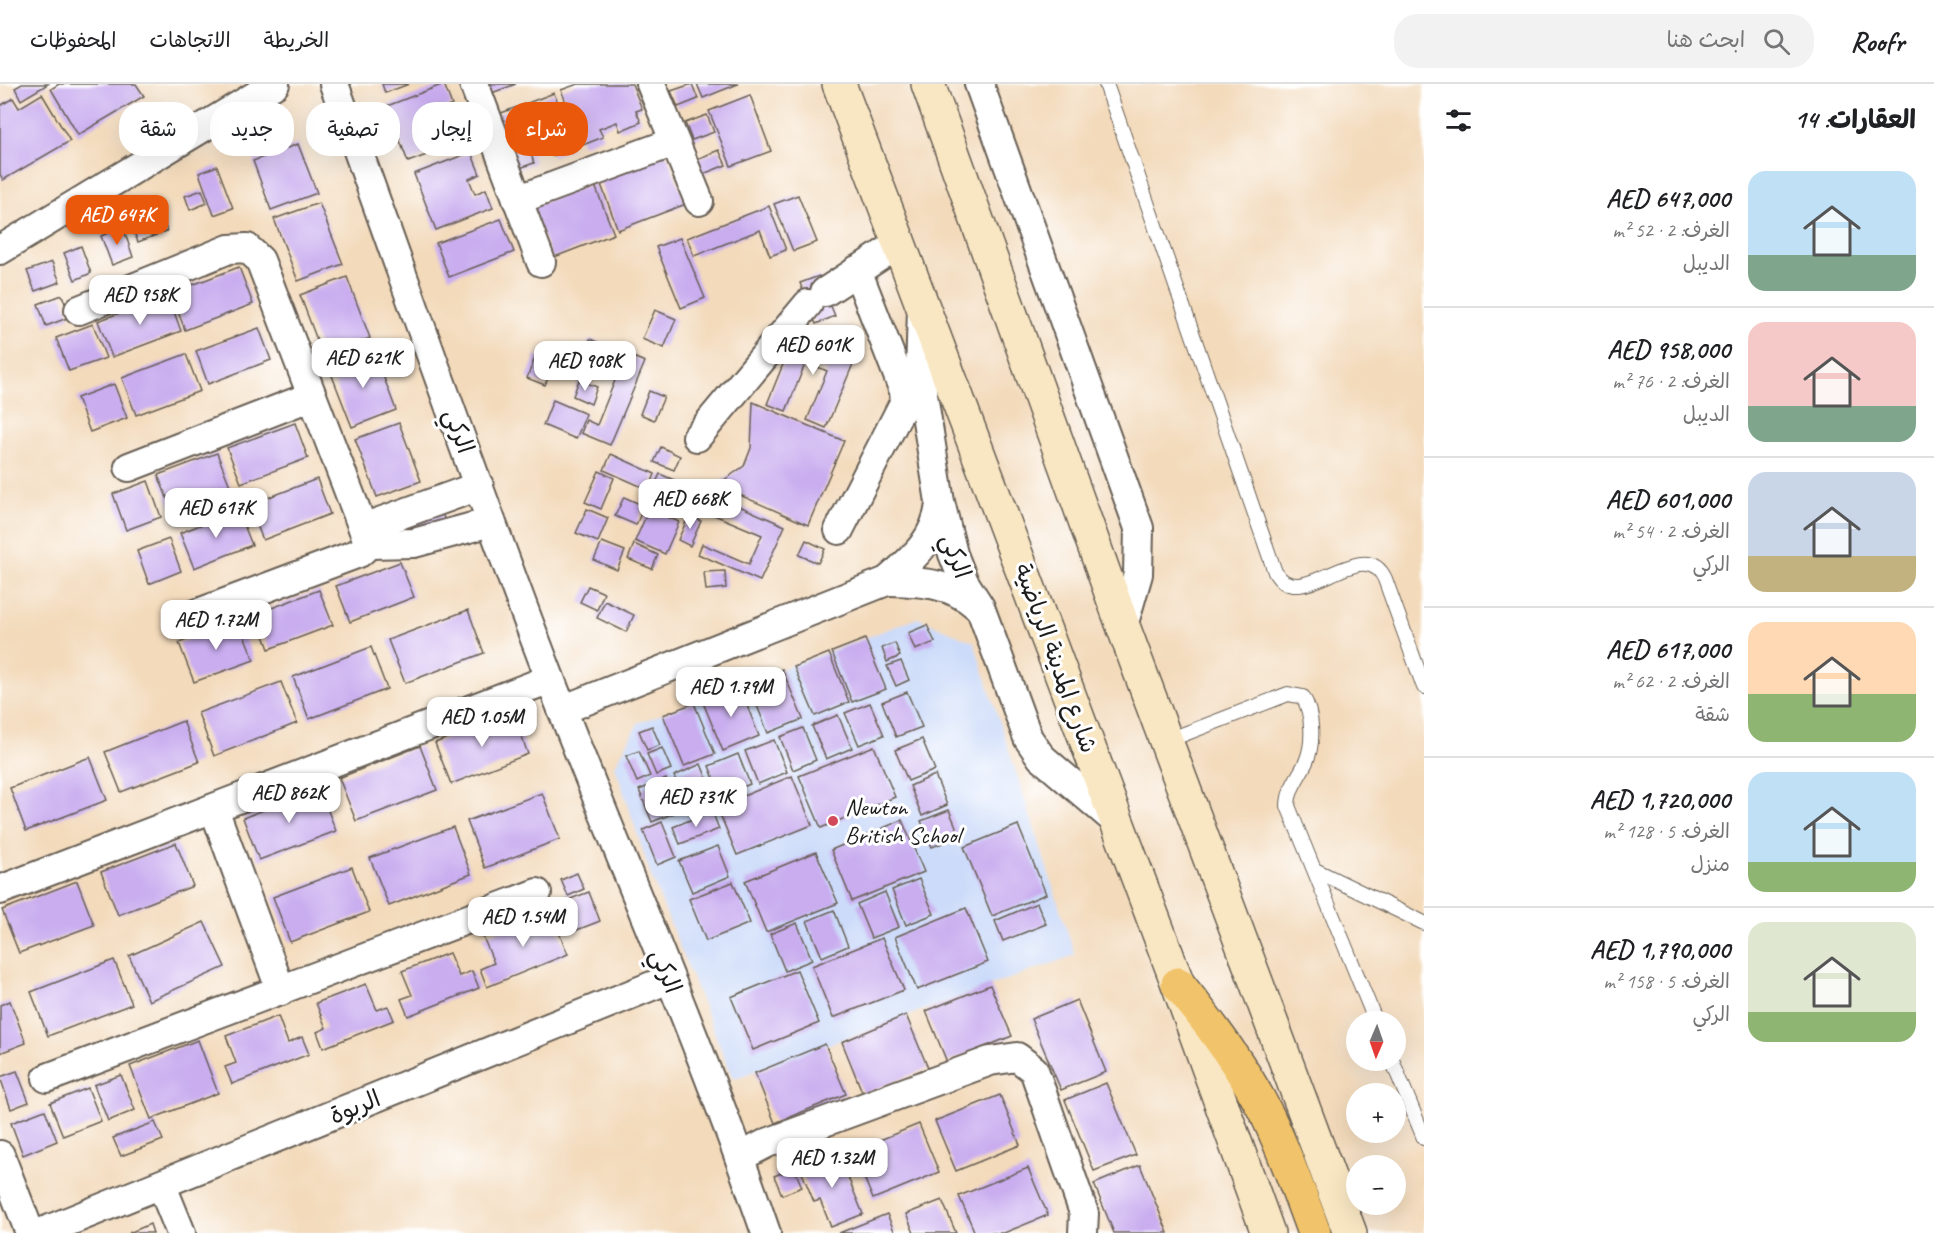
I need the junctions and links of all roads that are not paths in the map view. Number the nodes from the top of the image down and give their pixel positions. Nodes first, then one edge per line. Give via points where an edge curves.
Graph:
1 (275, 84) edge
2 (334, 84) edge
3 (474, 84) edge
4 (651, 84) edge
5 (839, 84) edge
6 (979, 84) edge
7 (1106, 84) edge
8 (931, 89) edge
9 (674, 142) junction
10 (517, 200) junction
11 (699, 201) dead end
12 (900, 243) junction
13 (0, 250) edge
14 (541, 262) dead end
15 (857, 270) junction
16 (922, 300) junction
17 (79, 310) dead end
18 (312, 396) junction
19 (697, 437) dead end
20 (129, 466) dead end
21 (479, 486) junction
22 (940, 502) junction
23 (491, 522) junction
24 (839, 530) dead end
25 (366, 536) junction
26 (887, 581) junction
27 (980, 608) junction
28 (184, 618) dead end
29 (1123, 626) junction
30 (550, 679) junction
31 (1424, 687) edge
32 (562, 710) junction
33 (1166, 741) junction
34 (213, 808) junction
35 (1118, 823) junction
36 (1315, 870) junction
37 (0, 890) edge
38 (537, 893) dead end
39 (1424, 923) edge
40 (669, 979) junction
41 (1178, 984) junction
42 (280, 991) junction
43 (1372, 1011) edge
44 (1397, 1071) edge
45 (47, 1078) dead end
46 (1424, 1138) edge
47 (0, 1155) edge
48 (740, 1157) junction
49 (162, 1186) junction
50 (30, 1233) edge
51 (40, 1233) edge
52 (181, 1233) edge
53 (766, 1233) edge
54 (1083, 1233) edge
55 (1268, 1233) edge
56 (1314, 1233) edge
57 (1350, 1233) edge

1 - 13 street
2 - 21 street, الركي
3 - 10 street
4 - 9 street
5 - 12 main road, شارع المدينة الرياضية
6 - 29 street via 1140,528 1138,574
7 - 31 lane via 1275,572 1284,583 1297,586 1356,565 1377,567 1385,579
8 - 29 main road
9 - 10 street
9 - 11 street
10 - 14 street
12 - 15 street
12 - 16 main road, شارع المدينة الرياضية
15 - 19 street via 817,298
15 - 24 street via 905,401
16 - 22 street, الركي via 920,375
16 - 35 main road, شارع المدينة الرياضية
17 - 18 street via 229,249 247,249 260,260
18 - 20 street
18 - 25 street
21 - 23 street, الركي
21 - 25 street
22 - 26 street, الركي via 931,537
22 - 27 street, الركي via 953,554
23 - 25 street via 414,543
23 - 30 street, الركي
25 - 28 street via 359,553
26 - 27 street, الركي via 937,584 967,597
26 - 32 street, الركي
27 - 35 street, الركي via 1028,738 1041,757
29 - 33 main road
30 - 32 street, الركي
30 - 34 street
32 - 40 street, الركي
33 - 36 lane via 1288,694 1303,697 1309,707 1311,736 1307,760 1288,795 1288,806
33 - 57 main road
34 - 37 street
34 - 42 street
35 - 41 main road, شارع المدينة الرياضية
36 - 39 lane
36 - 43 lane
38 - 42 street
40 - 48 street, الركي
40 - 49 street, الربوة
41 - 55 main road, شارع المدينة الرياضية
41 - 56 main road via 1242,1070 1268,1117
42 - 45 street
44 - 46 lane
47 - 50 street
48 - 53 street, الركي
48 - 54 street via 767,1143 990,1061 1017,1057 1034,1070 1084,1213
49 - 51 street, الربوة
49 - 52 street

